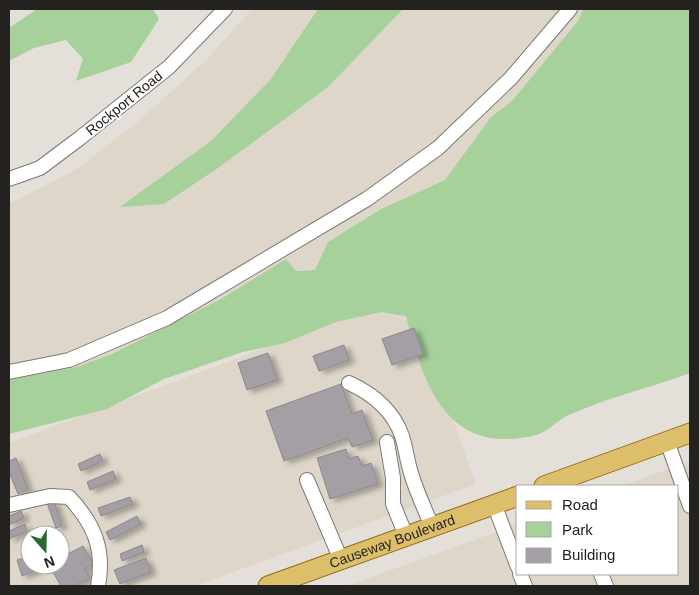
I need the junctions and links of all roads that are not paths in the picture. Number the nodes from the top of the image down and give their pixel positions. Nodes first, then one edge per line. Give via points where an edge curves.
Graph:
1 (225, 9) edge
2 (570, 9) edge
3 (9, 179) edge
4 (9, 372) edge
5 (349, 383) dead end
6 (690, 433) edge
7 (667, 441) junction
8 (387, 442) dead end
9 (307, 480) dead end
10 (567, 482) edge
11 (550, 485) edge
12 (516, 497) edge
13 (9, 504) edge
14 (494, 504) junction
15 (690, 506) edge
16 (432, 527) junction
17 (406, 536) junction
18 (341, 560) junction
19 (516, 562) edge
20 (98, 586) edge
21 (268, 586) edge

1 - 3 street, Rockport Road via 169,67 80,138 40,168
2 - 4 street via 511,78 438,148 367,199 167,318 70,360
5 - 16 street via 368,392 390,413 402,437 410,473
6 - 7 main road
7 - 10 main road
7 - 15 street
8 - 17 street via 393,478 393,504
9 - 18 street
10 - 11 main road
12 - 14 main road, Causeway Boulevard
13 - 20 street via 50,496 69,497 97,537 102,565
14 - 16 main road, Causeway Boulevard
14 - 19 street
16 - 17 main road, Causeway Boulevard
17 - 18 main road, Causeway Boulevard
18 - 21 main road, Causeway Boulevard

